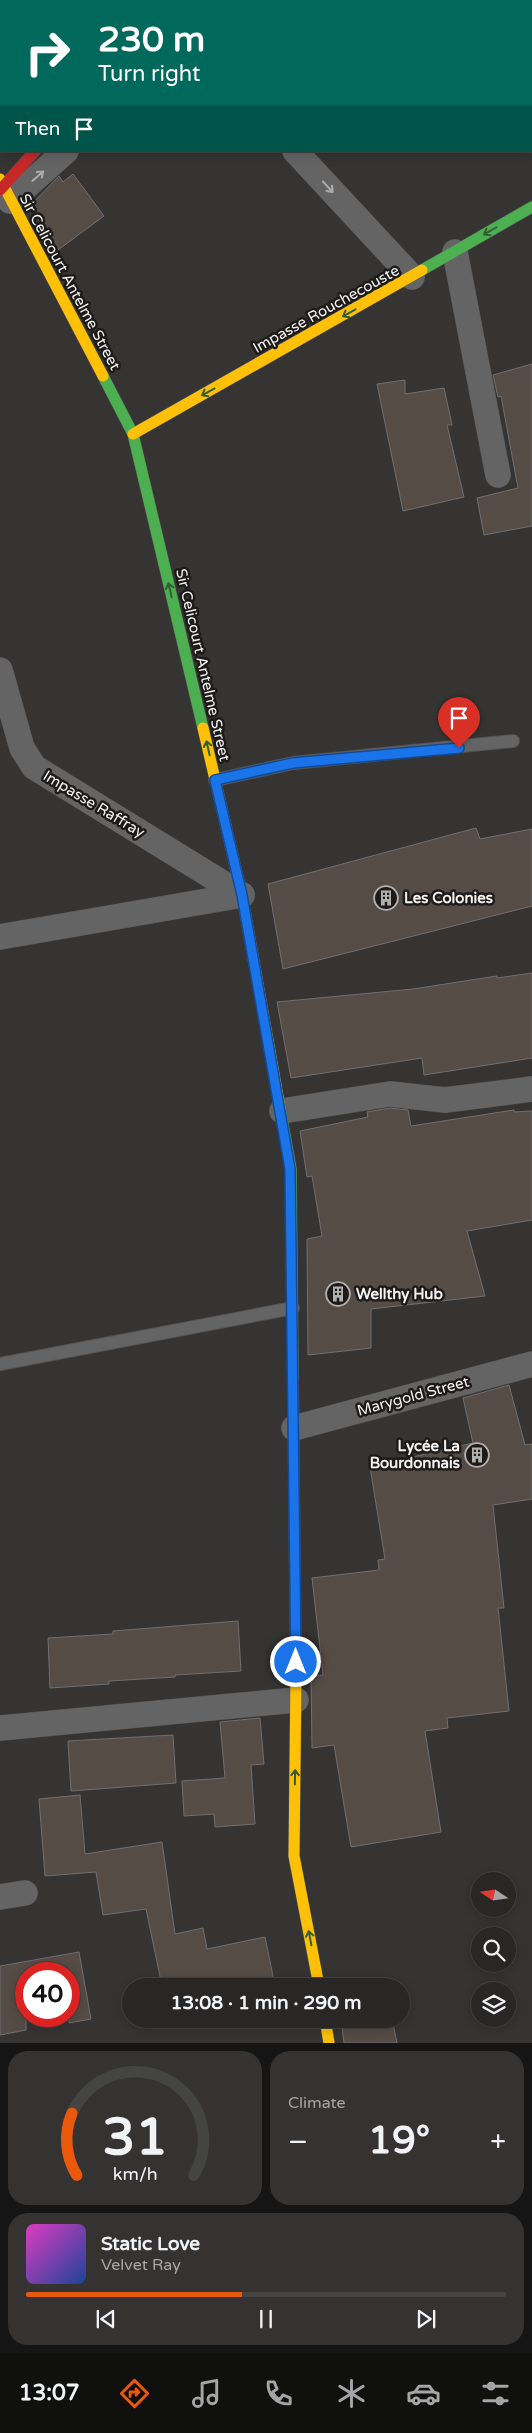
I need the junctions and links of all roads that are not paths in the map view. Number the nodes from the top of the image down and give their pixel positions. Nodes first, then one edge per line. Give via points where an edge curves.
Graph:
1 (34, 152) edge
2 (64, 152) edge
3 (296, 152) edge
4 (3, 189) edge
5 (532, 207) edge
6 (455, 252) junction
7 (412, 277) junction
8 (133, 434) junction
9 (498, 475) dead end
10 (0, 670) edge
11 (513, 742) dead end
12 (215, 780) junction
13 (242, 895) junction
14 (0, 937) edge
15 (532, 1089) edge
16 (282, 1111) junction
17 (293, 1308) junction
18 (0, 1364) edge
19 (532, 1364) edge
20 (294, 1428) junction
21 (296, 1700) junction
22 (0, 1728) edge
23 (25, 1893) dead end
24 (0, 1897) edge
25 (317, 1978) edge
26 (327, 2028) edge
27 (330, 2043) edge

1 - 4 street
4 -> 2 street
3 -> 7 street
4 - 8 street, Sir Celicourt Antelme Street
5 -> 6 street, Impasse Rouchecouste
6 - 7 street, Impasse Rouchecouste
6 - 9 street
7 -> 8 street, Impasse Rouchecouste
12 -> 8 street, Sir Celicourt Antelme Street
10 - 13 street, Impasse Raffray via 22,748 34,767
11 - 12 lane via 293,763
12 - 13 street, Sir Celicourt Antelme Street
13 - 14 street
13 - 16 street, Sir Celicourt Antelme Street
15 - 16 street via 445,1100 390,1094
16 - 17 street, Sir Celicourt Antelme Street via 290,1169
17 - 18 lane
17 - 20 street, Sir Celicourt Antelme Street
19 - 20 street, Marygold Street
20 - 21 street, Sir Celicourt Antelme Street
21 - 22 street
25 -> 21 street, Sir Celicourt Antelme Street via 294,1856
23 - 24 street
26 - 27 street

